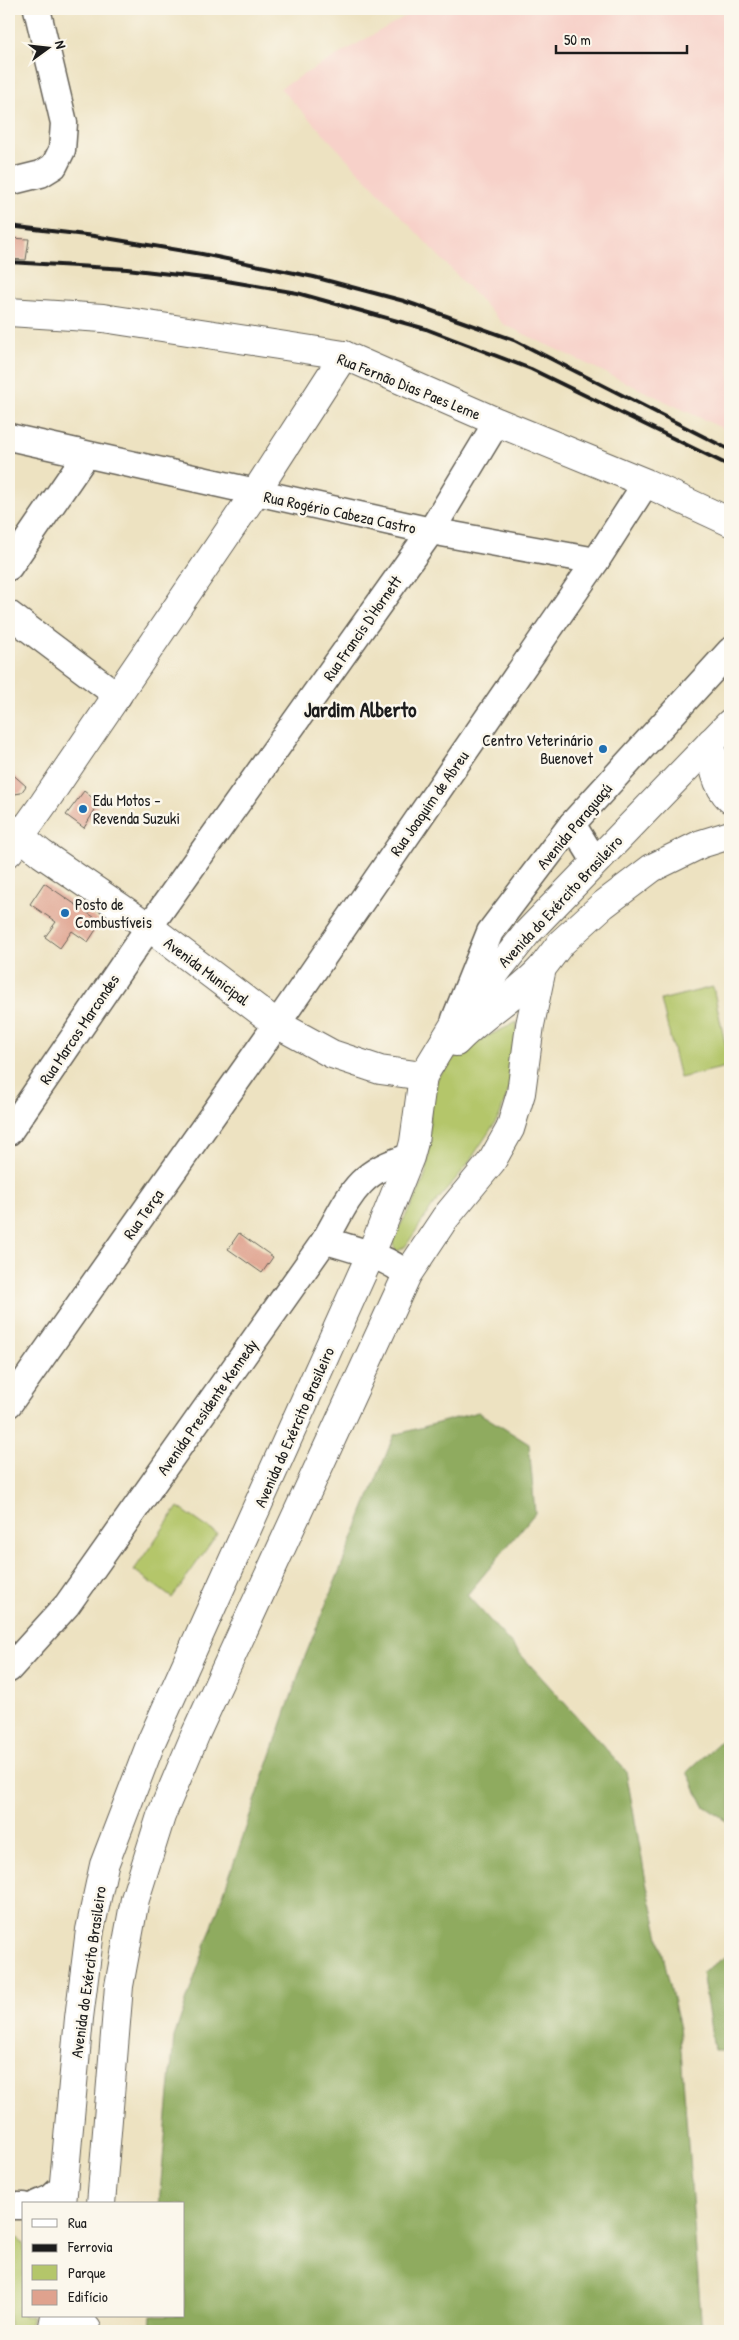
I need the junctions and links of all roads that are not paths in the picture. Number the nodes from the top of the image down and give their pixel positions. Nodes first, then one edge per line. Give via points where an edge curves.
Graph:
1 (37, 9) edge
2 (9, 182) edge
3 (9, 312) edge
4 (344, 355) junction
5 (496, 422) junction
6 (9, 437) edge
7 (86, 455) junction
8 (646, 483) junction
9 (254, 493) junction
10 (729, 522) edge
11 (431, 532) junction
12 (596, 561) junction
13 (9, 568) edge
14 (9, 614) edge
15 (730, 651) edge
16 (118, 696) junction
17 (730, 723) edge
18 (711, 742) junction
19 (730, 799) edge
20 (572, 824) junction
21 (730, 835) edge
22 (12, 838) edge
23 (595, 861) junction
24 (149, 927) junction
25 (542, 968) junction
26 (277, 1024) junction
27 (454, 1025) junction
28 (423, 1076) junction
29 (9, 1132) edge
30 (410, 1157) junction
31 (325, 1240) junction
32 (370, 1256) junction
33 (407, 1275) junction
34 (9, 1404) edge
35 (9, 1668) edge
36 (63, 2195) edge
37 (39, 2202) edge
38 (101, 2202) edge
39 (55, 2318) edge
40 (52, 2331) edge

1 - 2 street via 64,122 62,150 54,166 41,174
3 - 4 main road, Rua Fernão Dias Paes Leme via 103,318
4 - 5 main road, Rua Fernão Dias Paes Leme
4 - 9 main road
5 - 8 main road, Rua Fernão Dias Paes Leme
5 - 11 street, Rua Francis D'Hornett
6 - 7 street, Rua Rogério Cabeza Castro
7 - 9 street, Rua Rogério Cabeza Castro
7 - 13 street
8 - 10 main road, Rua Fernão Dias Paes Leme
8 - 12 street, Rua Joaquim de Abreu
9 - 11 street, Rua Rogério Cabeza Castro
9 - 16 main road
11 - 12 street, Rua Rogério Cabeza Castro
11 - 24 street, Rua Francis D'Hornett
12 - 26 street, Rua Joaquim de Abreu
14 - 16 street
15 - 20 street, Avenida Paraguaçú
16 - 22 main road via 44,803
17 - 18 main road, Avenida do Exército Brasileiro
18 - 19 main road via 718,782
18 - 23 main road, Avenida do Exército Brasileiro
20 - 23 street
20 - 27 street, Avenida Paraguaçú via 490,932
21 - 25 main road, Avenida do Exército Brasileiro via 701,844 652,868 580,924
22 - 24 main road, Avenida Municipal via 42,854
23 - 27 main road, Avenida do Exército Brasileiro via 527,933
24 - 26 main road, Avenida Municipal
24 - 29 street, Rua Marcos Marcondes
25 - 28 main road via 517,994 469,1029
25 - 33 main road, Avenida do Exército Brasileiro via 531,1018 521,1093 510,1129 492,1161 444,1218
26 - 28 main road, Avenida Municipal via 332,1054 380,1070
26 - 34 street, Rua Terça
27 - 28 main road, Avenida do Exército Brasileiro
28 - 30 main road, Avenida do Exército Brasileiro
30 - 31 street, Avenida Presidente Kennedy via 389,1162 356,1186
30 - 32 main road, Avenida do Exército Brasileiro
31 - 32 street
31 - 35 street, Avenida Presidente Kennedy via 67,1604
32 - 33 street via 397,1266
32 - 36 main road, Avenida do Exército Brasileiro via 152,1740 104,1865 90,1930 79,2018
33 - 38 main road, Avenida do Exército Brasileiro via 161,1816 135,1899 119,1986
36 - 37 street
39 - 40 main road

